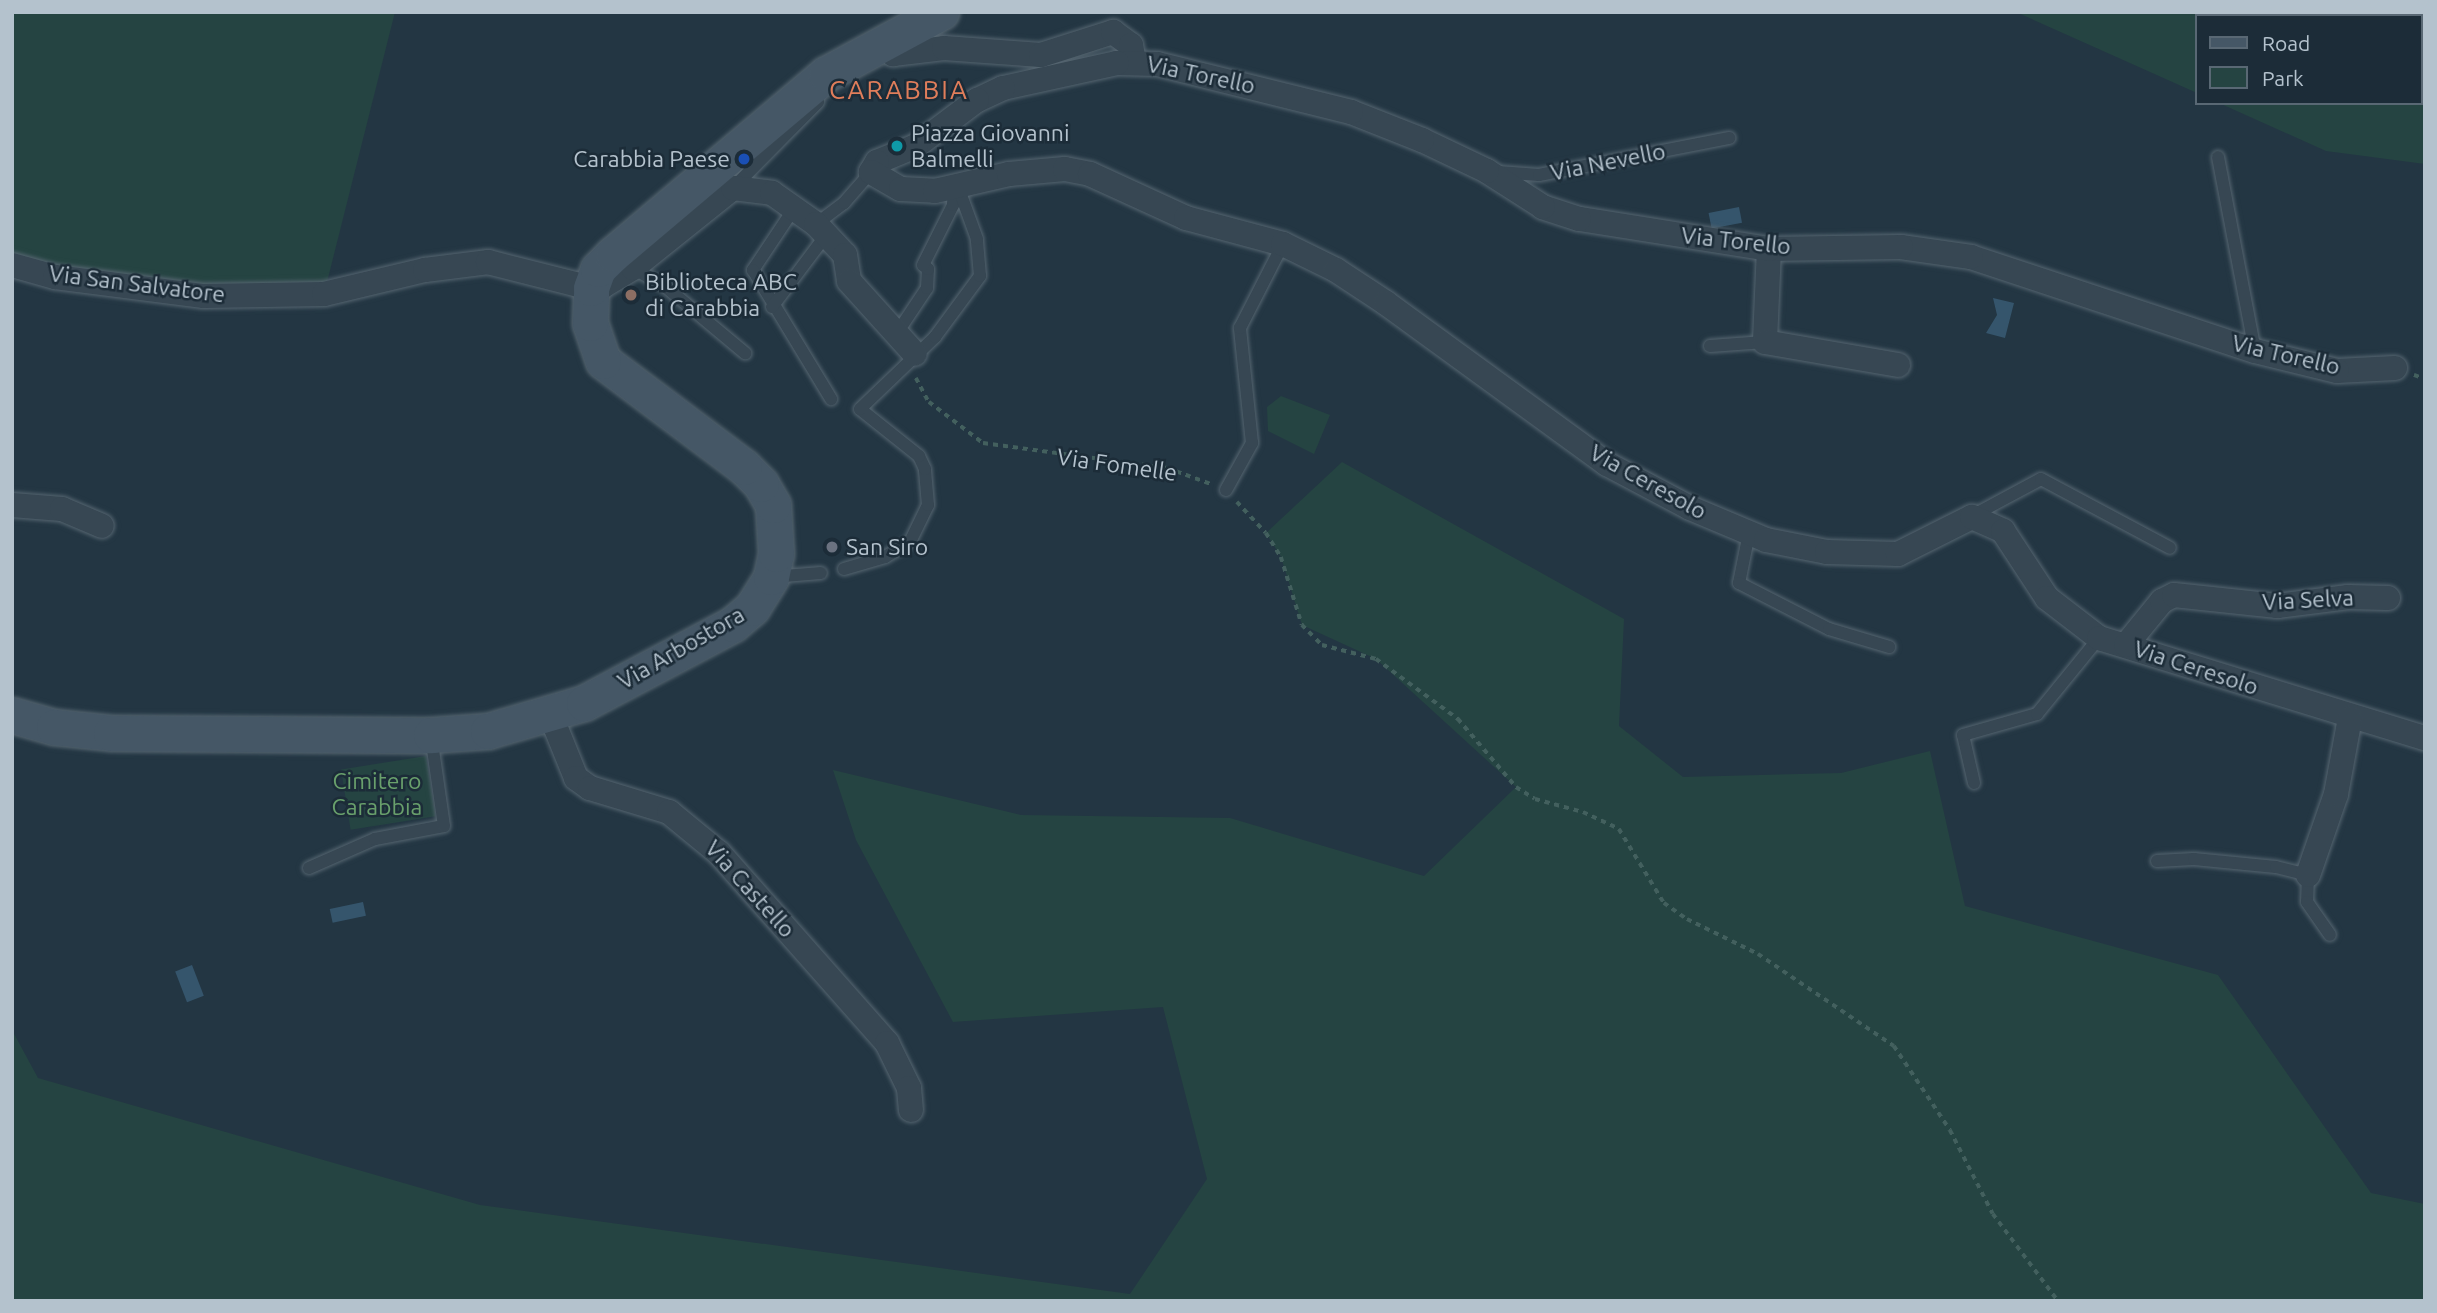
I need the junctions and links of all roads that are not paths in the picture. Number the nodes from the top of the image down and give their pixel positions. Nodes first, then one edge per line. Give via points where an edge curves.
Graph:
1 (941, 12) edge
2 (880, 42) junction
3 (845, 61) junction
4 (1134, 62) junction
5 (1729, 138) dead end
6 (2218, 157) dead end
7 (1487, 171) junction
8 (871, 172) junction
9 (955, 184) junction
10 (733, 188) junction
11 (796, 206) junction
12 (821, 230) junction
13 (1283, 244) junction
14 (1769, 249) junction
15 (12, 265) edge
16 (633, 268) junction
17 (591, 288) junction
18 (772, 307) junction
19 (897, 333) junction
20 (1765, 342) junction
21 (1710, 346) dead end
22 (2255, 351) junction
23 (745, 353) dead end
24 (911, 358) junction
25 (1899, 365) dead end
26 (2395, 368) dead end
27 (831, 398) dead end
28 (1226, 491) road end
29 (12, 505) edge
30 (1972, 517) junction
31 (102, 526) dead end
32 (1749, 533) junction
33 (2169, 548) dead end
34 (844, 569) dead end
35 (821, 573) dead end
36 (771, 577) junction
37 (2388, 598) dead end
38 (2099, 638) junction
39 (2126, 645) junction
40 (1889, 647) dead end
41 (12, 715) edge
42 (551, 716) junction
43 (2350, 718) junction
44 (431, 735) junction
45 (2425, 738) edge
46 (1974, 783) dead end
47 (2157, 861) dead end
48 (309, 868) dead end
49 (2308, 875) junction
50 (2330, 935) dead end
51 (911, 1110) dead end

1 - 2 street, Via Arbostora
2 - 3 street, Via Arbostora
2 - 4 street via 893,54 944,48 1041,55 1113,32 1131,45
3 - 10 lane via 833,86
3 - 17 street, Via Arbostora via 613,254 598,269
4 - 7 street, Via Torello via 1190,69 1351,112
4 - 8 street, Via Torello via 1003,88 977,100 925,141 877,162
5 - 7 lane, Via Nevello via 1539,175
6 - 22 lane
7 - 14 street, Via Torello via 1530,201 1579,219
8 - 9 street, Via Ceresolo via 901,189 935,191
8 - 12 lane
9 - 13 street, Via Ceresolo via 1065,169 1090,174 1186,218
9 - 19 lane via 953,205 923,265 928,269 928,288
9 - 24 lane via 977,239 982,270 959,310
10 - 11 street via 772,193
10 - 16 street
11 - 12 street
11 - 18 lane via 752,270
12 - 18 lane
12 - 19 street via 845,255 849,281
13 - 28 lane via 1240,328 1252,443
13 - 32 street, Via Ceresolo via 1336,270 1386,303 1607,464
14 - 20 street
14 - 22 street, Via Torello via 1901,247 1970,257
15 - 17 street, Via San Salvatore via 55,277 204,296 324,294 425,270 488,261
16 - 17 street
16 - 23 lane via 667,288
17 - 36 street, Via Arbostora via 590,323 603,361 761,484 773,505 776,527
18 - 27 lane
19 - 24 street
20 - 21 lane
20 - 25 street
22 - 26 street, Via Torello via 2337,371
24 - 34 lane via 860,410 919,456 928,505 910,542 885,557
29 - 31 street via 62,509
30 - 32 street, Via Ceresolo via 1898,555 1827,552 1766,541
30 - 33 lane via 2041,479
30 - 38 street, Via Ceresolo via 2003,531 2047,598
32 - 40 lane via 1739,583 1829,629
35 - 36 lane
36 - 42 street, Via Arbostora via 752,608 733,624
37 - 39 street, Via Selva via 2348,597 2277,606 2174,595 2162,601
38 - 39 street, Via Ceresolo
38 - 46 lane via 2037,714 1963,734
39 - 43 street, Via Ceresolo
41 - 44 street, Via Arbostora via 54,727 111,733
42 - 44 street, Via Arbostora via 488,731
42 - 51 street, Via Castello via 576,778 590,788 669,813 719,853 887,1043 905,1076
43 - 45 street, Via Ceresolo
43 - 49 street via 2336,794
44 - 48 lane via 444,826 375,839
47 - 49 lane via 2194,859
49 - 50 lane via 2307,902

